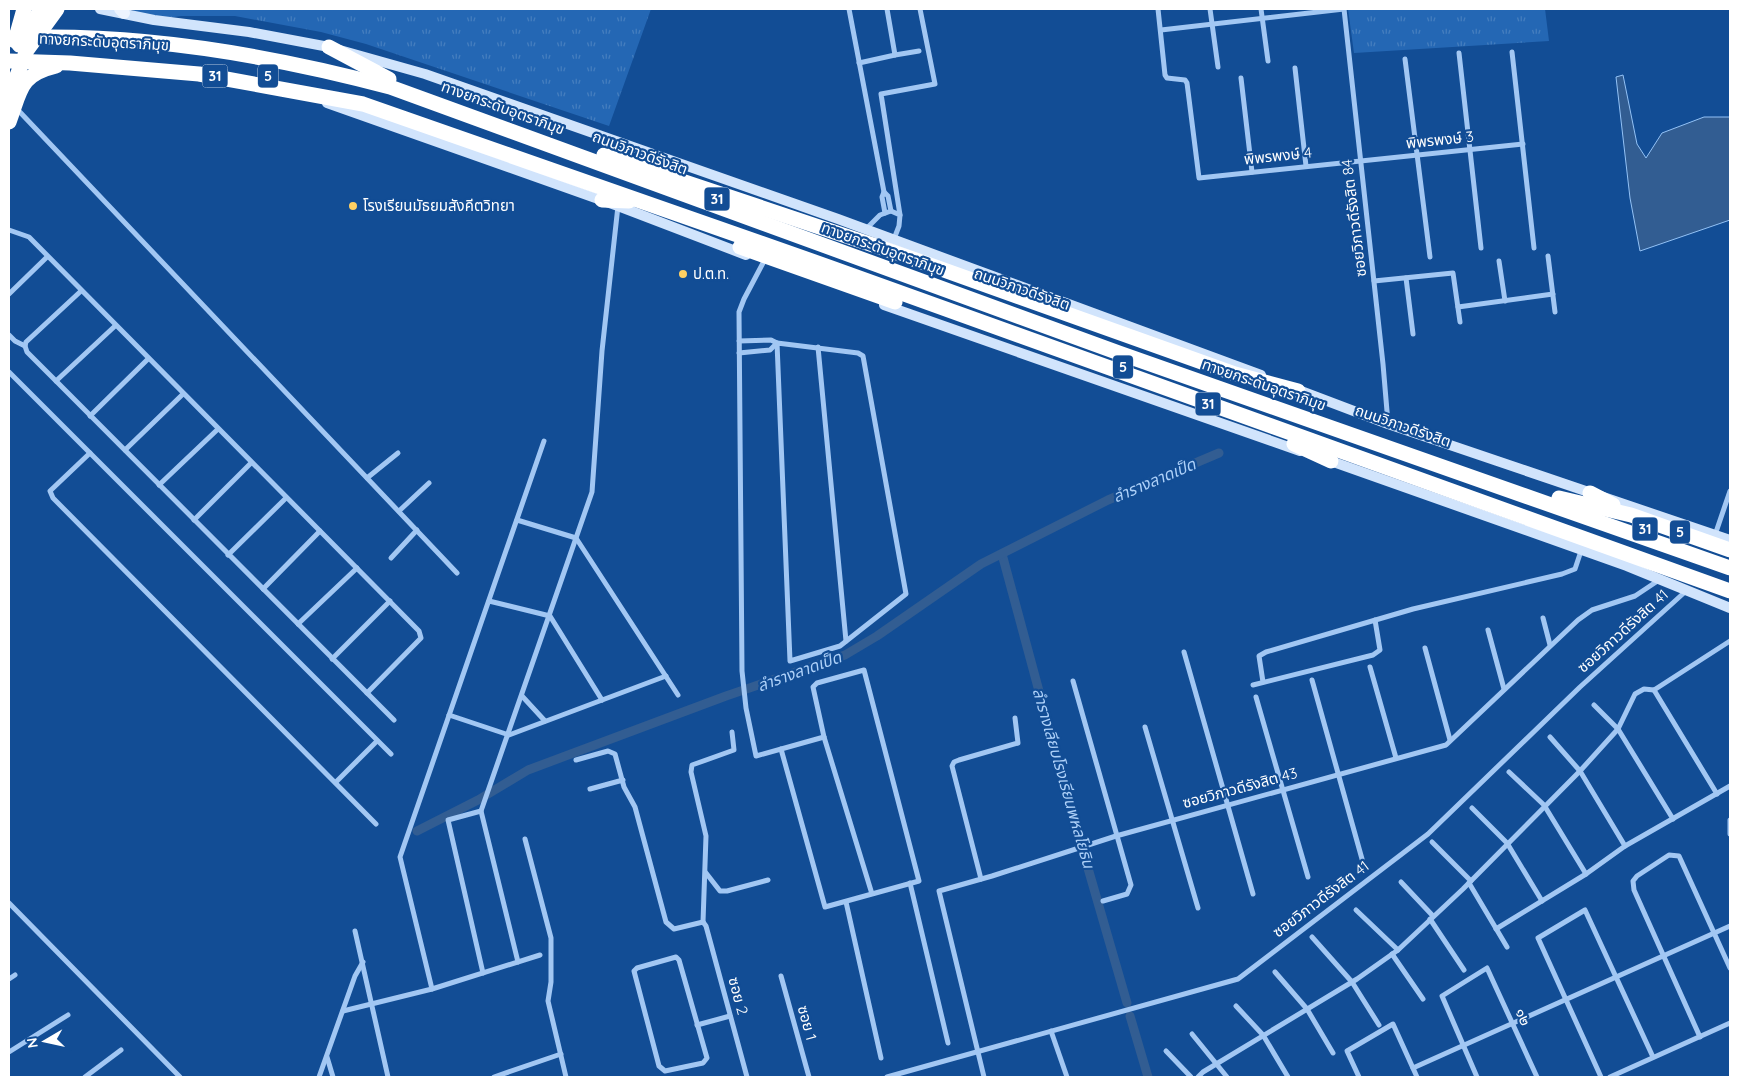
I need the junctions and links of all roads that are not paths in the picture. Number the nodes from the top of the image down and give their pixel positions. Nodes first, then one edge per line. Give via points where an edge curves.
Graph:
1 (24, 9) edge
2 (42, 9) edge
3 (57, 9) edge
4 (100, 9) edge
5 (849, 9) edge
6 (887, 9) edge
7 (920, 9) edge
8 (1158, 9) edge
9 (1210, 9) edge
10 (1262, 9) edge
11 (1344, 9) edge
12 (1313, 10) edge
13 (122, 11) edge
14 (1262, 18) junction
15 (1212, 24) junction
16 (9, 30) edge
17 (1161, 30) junction
18 (9, 38) edge
19 (328, 47) junction
20 (919, 51) dead end
21 (1512, 52) dead end
22 (1459, 53) dead end
23 (9, 55) edge
24 (895, 55) junction
25 (1404, 58) dead end
26 (1268, 61) dead end
27 (9, 63) edge
28 (70, 63) junction
29 (859, 63) junction
30 (1218, 67) dead end
31 (1295, 68) dead end
32 (1241, 78) dead end
33 (389, 80) junction
34 (282, 88) junction
35 (12, 101) edge
36 (9, 122) edge
37 (521, 133) junction
38 (1523, 144) junction
39 (1471, 150) junction
40 (516, 152) junction
41 (1417, 155) junction
42 (1360, 160) junction
43 (1306, 166) junction
44 (1252, 172) junction
45 (602, 200) junction
46 (643, 202) junction
47 (618, 206) junction
48 (888, 212) junction
49 (900, 215) junction
50 (865, 229) junction
51 (9, 230) edge
52 (894, 240) junction
53 (1481, 248) dead end
54 (1534, 248) dead end
55 (1548, 256) dead end
56 (47, 257) junction
57 (1430, 258) dead end
58 (1499, 261) dead end
59 (763, 262) junction
60 (1406, 278) junction
61 (1374, 281) junction
62 (81, 292) junction
63 (9, 294) edge
64 (1553, 294) junction
65 (1504, 301) junction
66 (1458, 307) junction
67 (1555, 312) dead end
68 (1460, 322) dead end
69 (115, 326) junction
70 (9, 334) edge
71 (1413, 334) dead end
72 (739, 341) junction
73 (777, 343) junction
74 (25, 346) junction
75 (818, 347) junction
76 (739, 352) junction
77 (148, 358) junction
78 (9, 372) edge
79 (56, 381) junction
80 (1298, 390) junction
81 (183, 394) junction
82 (90, 416) junction
83 (1388, 424) junction
84 (218, 429) junction
85 (544, 441) dead end
86 (125, 450) junction
87 (398, 452) dead end
88 (90, 453) junction
89 (1331, 461) junction
90 (251, 463) junction
91 (368, 478) junction
92 (1417, 481) junction
93 (429, 483) dead end
94 (159, 485) junction
95 (1730, 491) edge
96 (1590, 493) junction
97 (286, 498) junction
98 (1559, 498) junction
99 (398, 511) junction
100 (1475, 513) junction
101 (1631, 515) junction
102 (194, 520) junction
103 (517, 520) junction
104 (417, 530) junction
105 (320, 532) junction
106 (1715, 535) junction
107 (576, 538) junction
108 (1730, 540) edge
109 (1581, 550) junction
110 (1730, 550) edge
111 (228, 554) junction
112 (391, 558) dead end
113 (1730, 559) edge
114 (1627, 566) junction
115 (357, 568) junction
116 (1730, 568) edge
117 (458, 573) dead end
118 (1660, 580) junction
119 (1730, 582) edge
120 (263, 589) junction
121 (1686, 591) junction
122 (1730, 592) edge
123 (1730, 597) edge
124 (489, 601) junction
125 (390, 602) junction
126 (1730, 608) edge
127 (550, 616) junction
128 (1543, 618) dead end
129 (1375, 620) junction
130 (298, 624) junction
131 (1488, 630) dead end
132 (1730, 641) edge
133 (846, 642) junction
134 (1550, 645) junction
135 (1425, 648) dead end
136 (1184, 652) dead end
137 (332, 659) junction
138 (1370, 667) dead end
139 (666, 676) junction
140 (1312, 680) dead end
141 (1073, 681) dead end
142 (1264, 682) junction
143 (1253, 685) dead end
144 (1504, 689) junction
145 (1654, 690) junction
146 (367, 694) junction
147 (678, 695) dead end
148 (522, 696) junction
149 (1256, 697) dead end
150 (602, 700) junction
151 (1594, 706) dead end
152 (449, 715) junction
153 (1015, 718) dead end
154 (394, 720) dead end
155 (545, 721) junction
156 (1145, 727) dead end
157 (1618, 729) junction
158 (732, 732) dead end
159 (509, 735) junction
160 (824, 737) junction
161 (1550, 737) dead end
162 (1450, 740) junction
163 (377, 741) junction
164 (781, 749) junction
165 (391, 754) dead end
166 (1396, 758) junction
167 (576, 760) dead end
168 (1580, 771) junction
169 (1509, 772) dead end
170 (1340, 774) junction
171 (623, 780) junction
172 (336, 782) junction
173 (1730, 786) edge
174 (590, 789) dead end
175 (1283, 790) junction
176 (1717, 794) junction
177 (1228, 805) junction
178 (1544, 805) junction
179 (1472, 808) dead end
180 (481, 811) junction
181 (1673, 819) junction
182 (1171, 820) junction
183 (1730, 820) edge
184 (376, 824) dead end
185 (1730, 834) edge
186 (1116, 836) junction
187 (525, 839) dead end
188 (1432, 842) dead end
189 (1507, 843) junction
190 (1624, 846) junction
191 (1362, 859) dead end
192 (706, 873) junction
193 (1586, 874) junction
194 (1308, 877) dead end
195 (981, 879) junction
196 (768, 880) dead end
197 (1401, 882) dead end
198 (1470, 882) junction
199 (910, 883) junction
200 (872, 894) junction
201 (1253, 894) dead end
202 (1103, 901) dead end
203 (1542, 901) junction
204 (846, 902) junction
205 (9, 903) edge
206 (1198, 908) dead end
207 (1356, 910) dead end
208 (1431, 918) junction
209 (702, 922) junction
210 (1730, 926) edge
211 (1496, 929) junction
212 (355, 930) dead end
213 (1714, 933) junction
214 (1312, 937) dead end
215 (1507, 947) dead end
216 (1398, 950) junction
217 (1392, 954) junction
218 (1663, 955) junction
219 (540, 956) dead end
220 (363, 962) junction
221 (518, 962) junction
222 (1730, 968) edge
223 (1464, 970) dead end
224 (1275, 972) dead end
225 (482, 973) junction
226 (15, 976) dead end
227 (781, 976) dead end
228 (1616, 977) junction
229 (9, 979) edge
230 (1352, 982) junction
231 (432, 989) junction
232 (1423, 999) dead end
233 (1566, 1000) junction
234 (373, 1005) junction
235 (1236, 1006) dead end
236 (1307, 1009) junction
237 (343, 1011) junction
238 (68, 1014) dead end
239 (730, 1016) junction
240 (1730, 1022) edge
241 (697, 1024) junction
242 (1512, 1024) junction
243 (1380, 1025) dead end
244 (1051, 1031) junction
245 (1192, 1034) dead end
246 (1263, 1035) junction
247 (1700, 1036) junction
248 (948, 1043) dead end
249 (1463, 1046) junction
250 (121, 1050) dead end
251 (1166, 1051) dead end
252 (9, 1052) edge
253 (977, 1052) junction
254 (1333, 1053) dead end
255 (561, 1054) junction
256 (327, 1056) junction
257 (881, 1058) dead end
258 (1653, 1058) junction
259 (1218, 1063) junction
260 (1413, 1068) junction
261 (85, 1077) edge
262 (180, 1077) edge
263 (319, 1077) edge
264 (333, 1077) edge
265 (388, 1077) edge
266 (494, 1077) edge
267 (566, 1077) edge
268 (747, 1077) edge
269 (809, 1077) edge
270 (887, 1077) edge
271 (984, 1077) edge
272 (1067, 1077) edge
273 (1191, 1077) edge
274 (1198, 1077) edge
275 (1227, 1077) edge
276 (1288, 1077) edge
277 (1359, 1077) edge
278 (1418, 1077) edge
279 (1477, 1077) edge
280 (1537, 1077) edge
281 (1601, 1077) edge
282 (1610, 1077) edge

1 - 27 highway
2 - 27 highway
3 - 35 highway via 27,50
4 - 13 main road, ถนนวิภาวดีรังสิต / 31
5 - 29 street
6 - 24 street
7 - 49 street via 935,84 881,94
8 - 17 street
9 - 15 street
10 - 14 street
11 - 12 street
11 - 42 street, ซอยวิภาวดีรังสิต 84
12 - 14 street
13 - 19 main road, ถนนวิภาวดีรังสิต / 31 via 154,20 249,32
14 - 15 street
14 - 26 street
15 - 17 street
15 - 30 street
16 - 33 highway, ถนนวิภาวดีรังสิต / 31 via 166,35 232,43
17 - 44 street, พิพรพงษ์ 4 via 1165,75 1188,83 1199,178
18 - 37 highway, ทางยกระดับอุตราภิมุข / 5 via 155,42 278,60 390,87
19 - 33 highway
19 - 50 main road, ถนนวิภาวดีรังสิต / 31 via 474,90
20 - 24 street
21 - 38 street
22 - 39 street
23 - 40 highway, ทางยกระดับอุตราภิมุข / 5 via 151,61 280,78 388,105
24 - 29 street
25 - 41 street
27 - 28 highway, 31
28 - 34 highway, 31 via 199,74
28 - 35 highway via 33,74
29 - 48 street via 884,192 882,197
31 - 43 street
32 - 44 street
33 - 98 highway, ถนนวิภาวดีรังสิต / 31
34 - 45 main road, 31
34 - 46 highway, 31 via 363,104
35 - 36 highway
35 - 91 street
37 - 80 highway, 5 via 619,158 1235,374
37 - 116 highway, ทางยกระดับอุตราภิมุข / 5 via 1129,356
38 - 39 street, พิพรพงษ์ 3
38 - 54 street
39 - 41 street, พิพรพงษ์ 3
39 - 53 street
40 - 89 highway, 5 via 639,210 1284,440
40 - 119 highway, ทางยกระดับอุตราภิมุข / 5
41 - 42 street, พิพรพงษ์ 3
41 - 57 street
42 - 43 street, พิพรพงษ์ 4
42 - 61 street, ซอยวิภาวดีรังสิต 84
43 - 44 street, พิพรพงษ์ 4
45 - 46 highway
45 - 47 main road, 31
46 - 92 highway, 31
47 - 59 main road, 31
47 - 107 street via 602,351 592,492
48 - 49 street
48 - 50 street
49 - 52 street
50 - 52 main road, ถนนวิภาวดีรังสิต / 31
51 - 56 street via 29,238
52 - 80 main road, ถนนวิภาวดีรังสิต / 31 via 1223,359
55 - 64 street
56 - 62 street
56 - 63 street
58 - 65 street
59 - 72 street via 739,312
59 - 89 main road, 31
60 - 61 street
60 - 66 street via 1453,273
60 - 71 street
61 - 83 street, ซอยวิภาวดีรังสิต 84
62 - 69 street
62 - 74 street
64 - 65 street
64 - 67 street
65 - 66 street
66 - 68 street
69 - 77 street
69 - 79 street
70 - 74 street
72 - 73 street via 771,340
72 - 76 street
73 - 75 street
73 - 76 street via 770,350
73 - 133 street via 790,662 829,651
74 - 79 street
75 - 133 street
75 - 133 street via 862,356 906,594
76 - 164 street via 744,688 756,756
77 - 81 street
77 - 82 street
78 - 88 street
79 - 82 street
80 - 83 main road, ถนนวิภาวดีรังสิต / 31
81 - 84 street
81 - 86 street
82 - 86 street
83 - 96 main road, ถนนวิภาวดีรังสิต / 31
84 - 90 street
84 - 94 street
85 - 103 street
86 - 94 street
87 - 91 street
88 - 163 street
88 - 172 street via 50,491 53,498
89 - 100 main road, 31
90 - 97 street
90 - 102 street
91 - 99 street
92 - 100 highway
92 - 122 highway, 31
93 - 99 street
94 - 102 street
95 - 106 street
96 - 101 highway, 5
96 - 106 main road, ถนนวิภาวดีรังสิต / 31
97 - 105 street
97 - 111 street
98 - 101 highway, 5
98 - 113 highway, ถนนวิภาวดีรังสิต / 31
99 - 104 street
100 - 109 main road, 31
101 - 110 highway, 5
102 - 111 street
103 - 107 street
103 - 124 street
104 - 112 street
104 - 117 street
105 - 115 street
105 - 120 street
106 - 108 main road, ถนนวิภาวดีรังสิต / 31
107 - 127 street
107 - 139 street
109 - 114 main road, 31
109 - 129 street via 1575,568 1562,574
111 - 120 street
114 - 118 main road, 31
114 - 123 highway, 31 via 1660,570
115 - 125 street
115 - 130 street
118 - 121 main road, 31
118 - 134 street, ซอยวิภาวดีรังสิต 43 via 1635,596 1592,610
120 - 130 street
121 - 126 main road, 31
121 - 244 street, ซอยวิภาวดีรังสิต 41 via 1580,687 1428,834 1238,979
124 - 127 street
124 - 152 street
125 - 137 street
125 - 146 street via 421,638
127 - 148 street
127 - 150 street
128 - 134 street
129 - 142 street via 1262,654 1259,661
129 - 142 street via 1380,650 1373,654
130 - 137 street
131 - 144 street
132 - 145 street
134 - 144 street, ซอยวิภาวดีรังสิต 43
135 - 162 street
136 - 177 street
137 - 146 street
138 - 166 street
139 - 147 street
139 - 150 street
140 - 170 street
141 - 186 street
142 - 143 street
144 - 162 street, ซอยวิภาวดีรังสิต 43
145 - 157 street via 1636,694
145 - 176 street
146 - 154 street
148 - 155 street
148 - 159 street
149 - 175 street
150 - 155 street
151 - 157 street
152 - 159 street
152 - 231 street via 400,857
153 - 195 street via 1018,743 959,760 952,766
155 - 159 street
156 - 182 street
157 - 168 street
157 - 181 street
158 - 192 street via 734,750 692,765 706,836
159 - 180 street
160 - 164 street
160 - 199 street via 813,687 816,683 864,670 919,881
160 - 200 street
161 - 168 street
162 - 166 street, ซอยวิภาวดีรังสิต 43 via 1446,745
163 - 165 street
163 - 172 street
164 - 204 street via 825,907
166 - 170 street, ซอยวิภาวดีรังสิต 43
167 - 171 street via 612,751
168 - 178 street
168 - 190 street
169 - 178 street
170 - 175 street, ซอยวิภาวดีรังสิต 43
170 - 191 street
171 - 174 street
171 - 209 street via 635,807 666,922 674,929
172 - 184 street
173 - 176 street
175 - 177 street, ซอยวิภาวดีรังสิต 43
175 - 194 street
176 - 181 street
177 - 182 street, ซอยวิภาวดีรังสิต 43
177 - 201 street
178 - 189 street
178 - 193 street
179 - 189 street
180 - 221 street
180 - 225 street via 448,820
181 - 190 street
182 - 186 street, ซอยวิภาวดีรังสิต 43
182 - 206 street
183 - 185 street
186 - 195 street, ซอยวิภาวดีรังสิต 43
186 - 202 street via 1131,885 1127,894
187 - 255 street via 551,938 548,1001
188 - 198 street
189 - 198 street
189 - 203 street
190 - 193 street
192 - 196 street via 720,891
192 - 209 street
193 - 203 street
195 - 253 street, ซอยวิภาวดีรังสิต 43 via 939,890
197 - 208 street
198 - 208 street
198 - 211 street
199 - 200 street
199 - 248 street
200 - 204 street
203 - 211 street
204 - 257 street
205 - 262 street
207 - 216 street
208 - 216 street
208 - 223 street
209 - 239 street, ซอย 2 via 706,926
210 - 213 street
211 - 215 street
212 - 220 street
213 - 218 street
213 - 218 street via 1679,856 1669,855 1633,881
213 - 222 street
214 - 230 street
216 - 217 street
217 - 230 street
217 - 232 street
218 - 228 street
218 - 247 street
219 - 221 street
220 - 234 street
220 - 237 street
221 - 225 street
224 - 236 street
225 - 231 street
226 - 229 street
227 - 269 street, ซอย 1
228 - 233 street
228 - 233 street via 1585,910 1538,938
228 - 258 street
230 - 236 street
230 - 243 street
231 - 234 street
233 - 242 street
233 - 281 street
234 - 237 street
234 - 265 street
235 - 246 street
236 - 246 street
236 - 254 street
237 - 256 street
238 - 252 street
239 - 241 street
239 - 268 street, ซอย 2
240 - 247 street
241 - 241 street via 679,960 672,958 634,971 662,1070 705,1061 707,1058
242 - 249 street
242 - 249 street, ๑๒ via 1487,968 1442,996
242 - 280 street, ๑๒
244 - 253 street, ซอยวิภาวดีรังสิต 41
244 - 272 street
245 - 259 street
246 - 259 street
246 - 276 street
247 - 258 street
249 - 260 street
249 - 279 street
250 - 261 street
251 - 273 street
253 - 270 street, ซอยวิภาวดีรังสิต 41
253 - 271 street
255 - 266 street
255 - 267 street
256 - 263 street
256 - 264 street
258 - 282 street
259 - 274 street
259 - 275 street
260 - 277 street via 1392,1024 1347,1051
260 - 278 street

